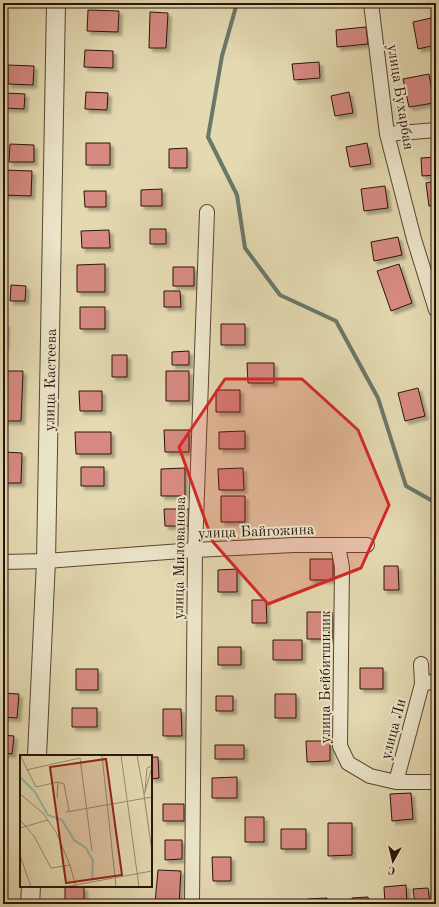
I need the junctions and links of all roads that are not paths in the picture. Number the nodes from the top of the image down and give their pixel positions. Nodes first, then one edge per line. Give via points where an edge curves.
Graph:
1 (56, 3) edge
2 (371, 3) edge
3 (436, 130) edge
4 (387, 134) junction
5 (207, 212) dead end
6 (436, 310) edge
7 (367, 545) dead end
8 (338, 546) junction
9 (195, 550) junction
10 (46, 561) junction
11 (3, 562) edge
12 (421, 664) dead end
13 (429, 683) edge
14 (37, 755) edge
15 (396, 782) junction
16 (436, 782) edge
17 (31, 887) edge
18 (30, 904) edge
19 (192, 904) edge

1 - 10 street, улица Кастеева
2 - 4 street, улица Бухарбая
3 - 4 street
4 - 6 street, улица Бухарбая via 414,240
5 - 9 street, улица Милованова
7 - 8 street, улица Байгожина
8 - 9 street, улица Байгожина via 294,545
8 - 15 street, улица Бейбитшилик via 342,567 340,746 348,763 370,776
9 - 10 street, улица Байгожина
9 - 19 street, улица Милованова
10 - 11 street, улица Байгожина
10 - 14 street, улица Кастеева
12 - 13 street, улица Ли
13 - 15 street, улица Ли
15 - 16 street, улица Бейбитшилик
17 - 18 street

